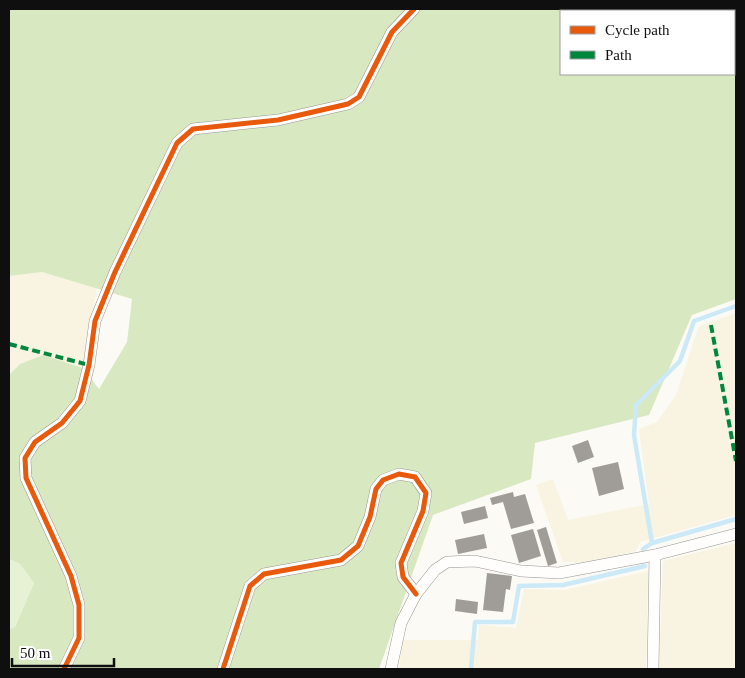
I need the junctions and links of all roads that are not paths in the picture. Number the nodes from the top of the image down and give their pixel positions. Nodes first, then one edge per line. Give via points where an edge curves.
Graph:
1 (414, 9) edge
2 (736, 534) edge
3 (655, 555) junction
4 (416, 594) junction
5 (64, 669) edge
6 (223, 669) edge
7 (391, 669) edge
8 (653, 669) edge

1 - 5 street via 392,32 359,98 348,104 278,120 193,128 178,143 115,272 95,321 80,402 62,423 35,442 25,458 26,478 72,576 79,605 79,638
2 - 3 street
3 - 4 street via 559,574 521,571 475,561 447,562 434,570
3 - 8 street
4 - 6 street via 403,577 401,563 423,511 426,493 415,478 399,474 383,480 376,489 358,546 341,560 264,574 250,586
4 - 7 street via 402,623

